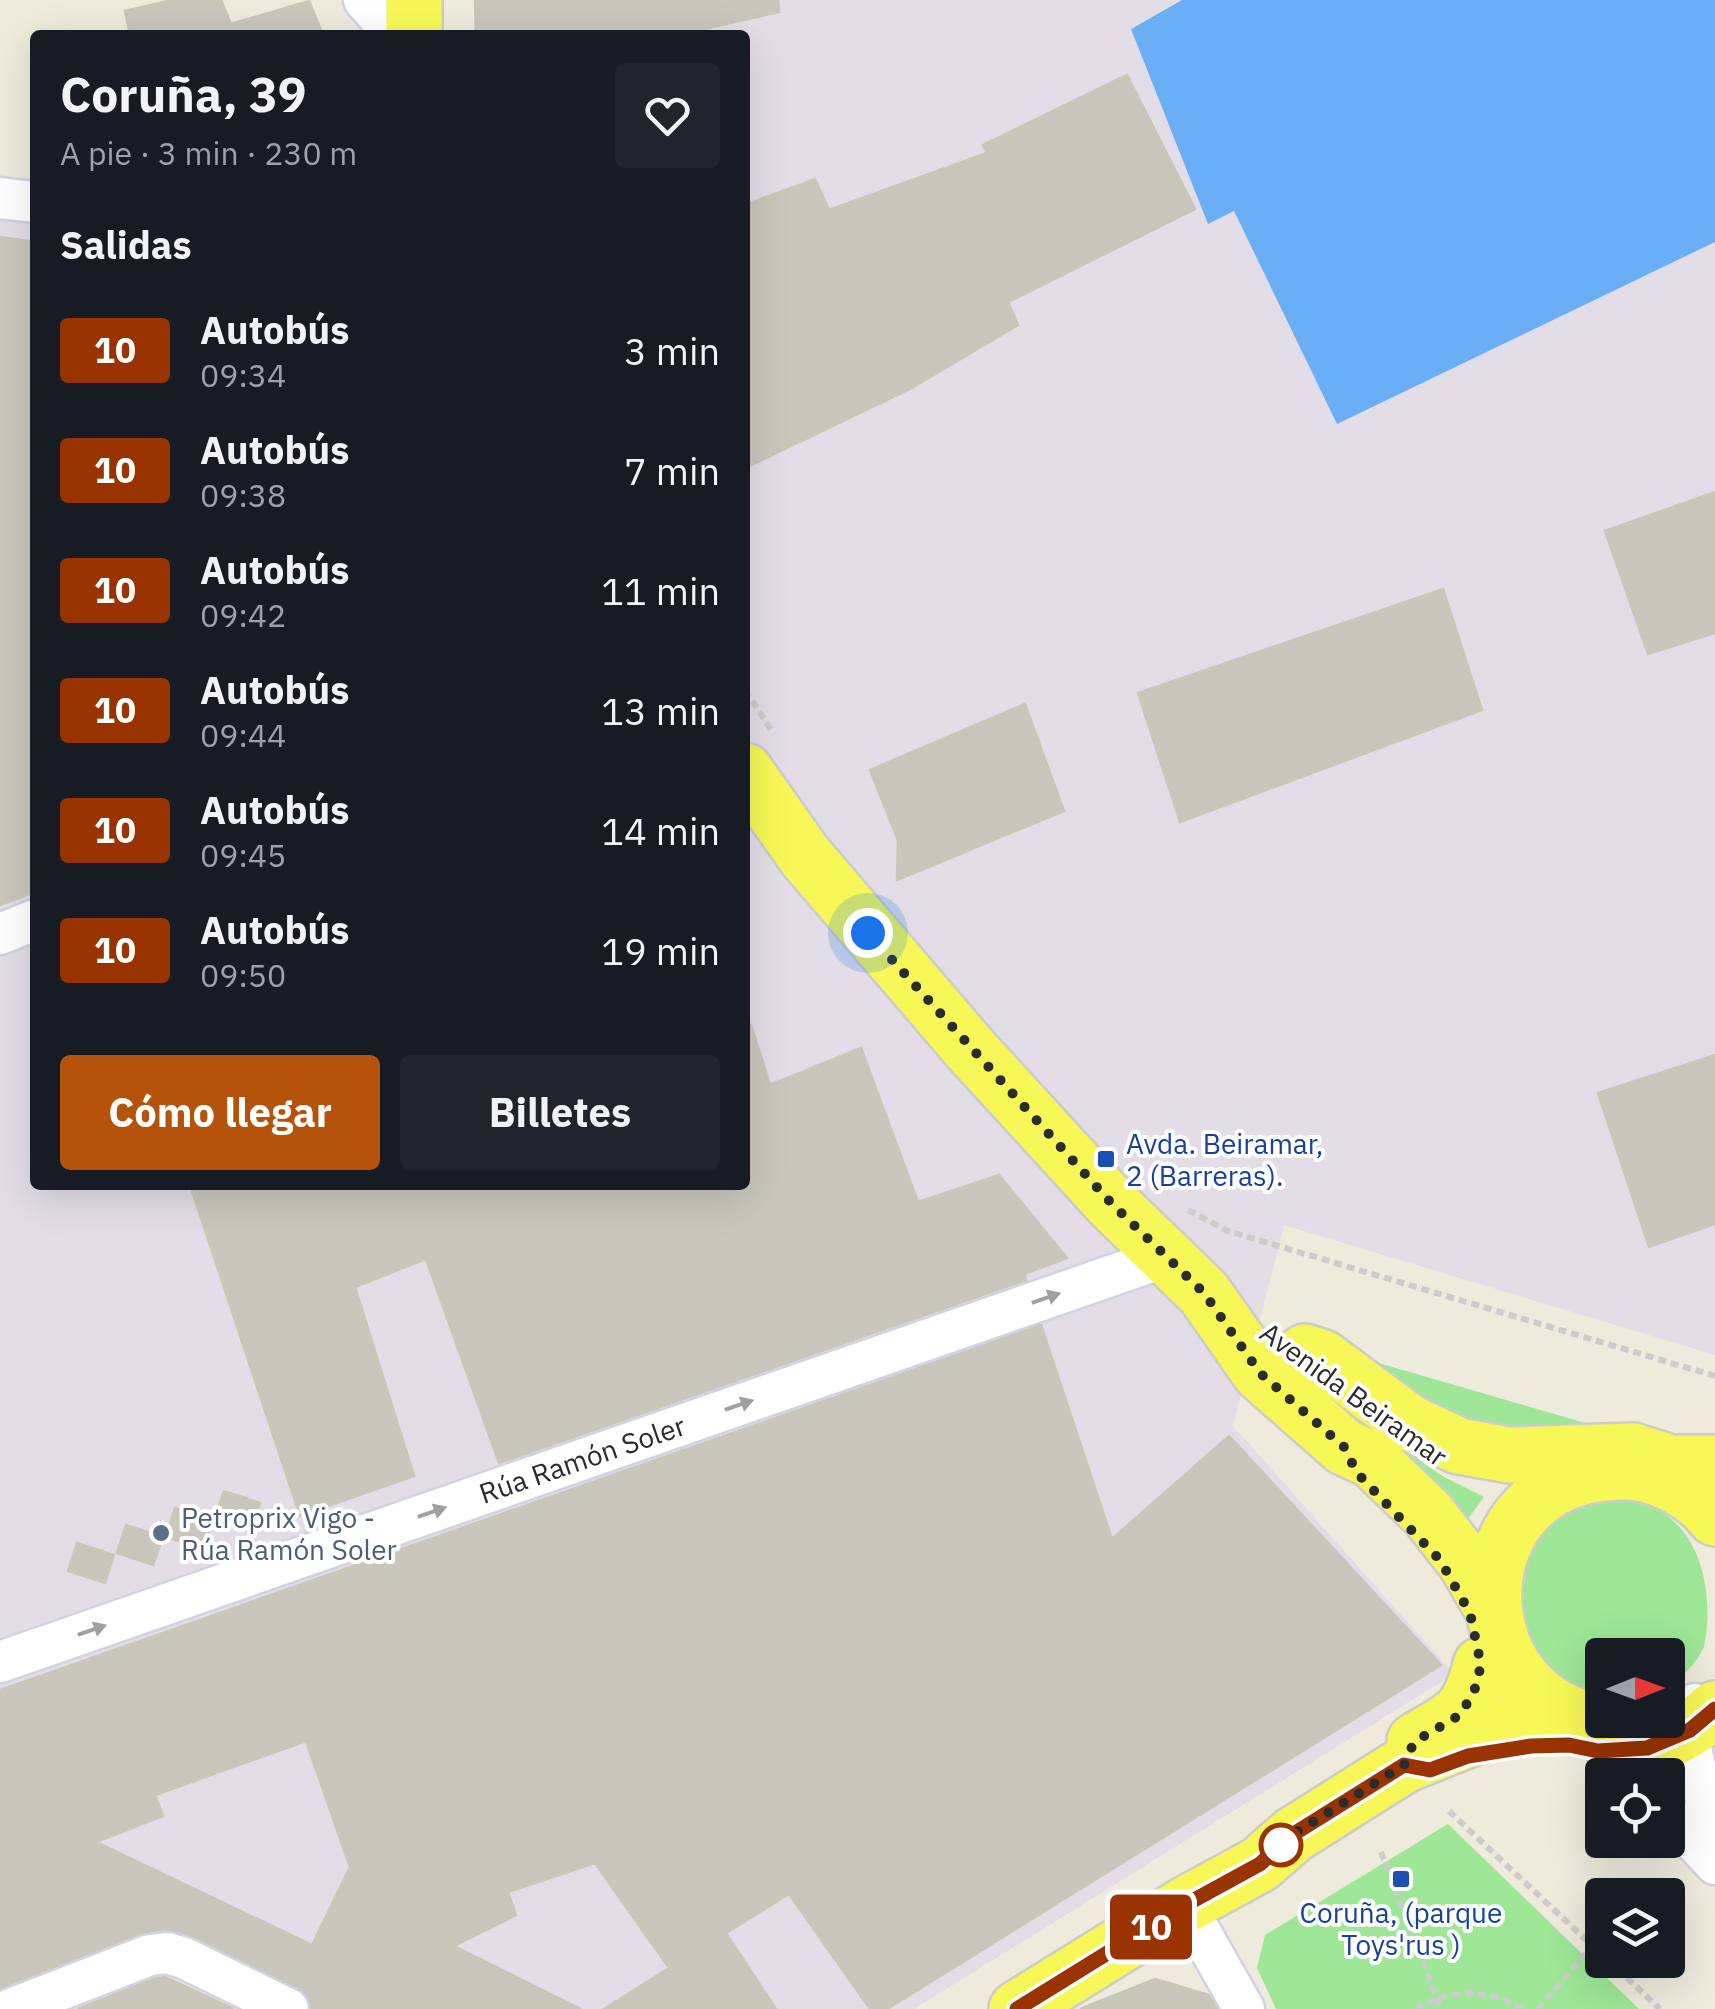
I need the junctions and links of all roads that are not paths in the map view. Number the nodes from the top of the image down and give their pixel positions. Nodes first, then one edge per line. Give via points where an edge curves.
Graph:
1 (364, 0) edge
2 (414, 0) edge
3 (391, 30) edge
4 (414, 30) edge
5 (0, 198) edge
6 (30, 201) edge
7 (750, 778) edge
8 (30, 922) edge
9 (0, 934) edge
10 (1186, 1253) junction
11 (1283, 1362) junction
12 (1570, 1480) junction
13 (1709, 1490) edge
14 (1479, 1616) junction
15 (0, 1662) edge
16 (1690, 1707) edge
17 (1577, 1740) edge
18 (1404, 1765) junction
19 (1715, 1820) edge
20 (1685, 1831) edge
21 (1715, 1864) edge
22 (1185, 1905) junction
23 (11, 2009) edge
24 (288, 2009) edge
25 (1017, 2009) edge
26 (1244, 2009) edge

1 - 3 street
2 - 4 main road
5 - 6 street
7 - 10 main road, Avenida Beiramar via 890,958 1099,1190
8 - 9 street
10 - 11 main road, Avenida Beiramar
15 -> 10 street, Rúa Ramón Soler
11 - 12 main road, Avenida Beiramar via 1313,1369 1460,1471
11 - 13 main road via 1323,1358 1410,1422 1459,1446 1509,1455 1633,1451 1671,1462
11 - 14 main road, Avenida Beiramar via 1344,1447 1372,1460 1428,1514
12 - 13 main road, Avenida Beiramar via 1632,1472
12 - 14 main road via 1524,1512 1508,1534
14 - 17 main road via 1517,1674
14 - 18 main road via 1474,1692 1460,1715 1414,1742
16 - 17 main road via 1620,1724 1591,1722
16 - 19 street via 1701,1788
17 - 18 main road via 1468,1756 1430,1770
18 - 22 main road via 1292,1835 1260,1864
20 - 21 street
22 - 25 main road
22 - 26 street
23 - 24 street via 167,1953

